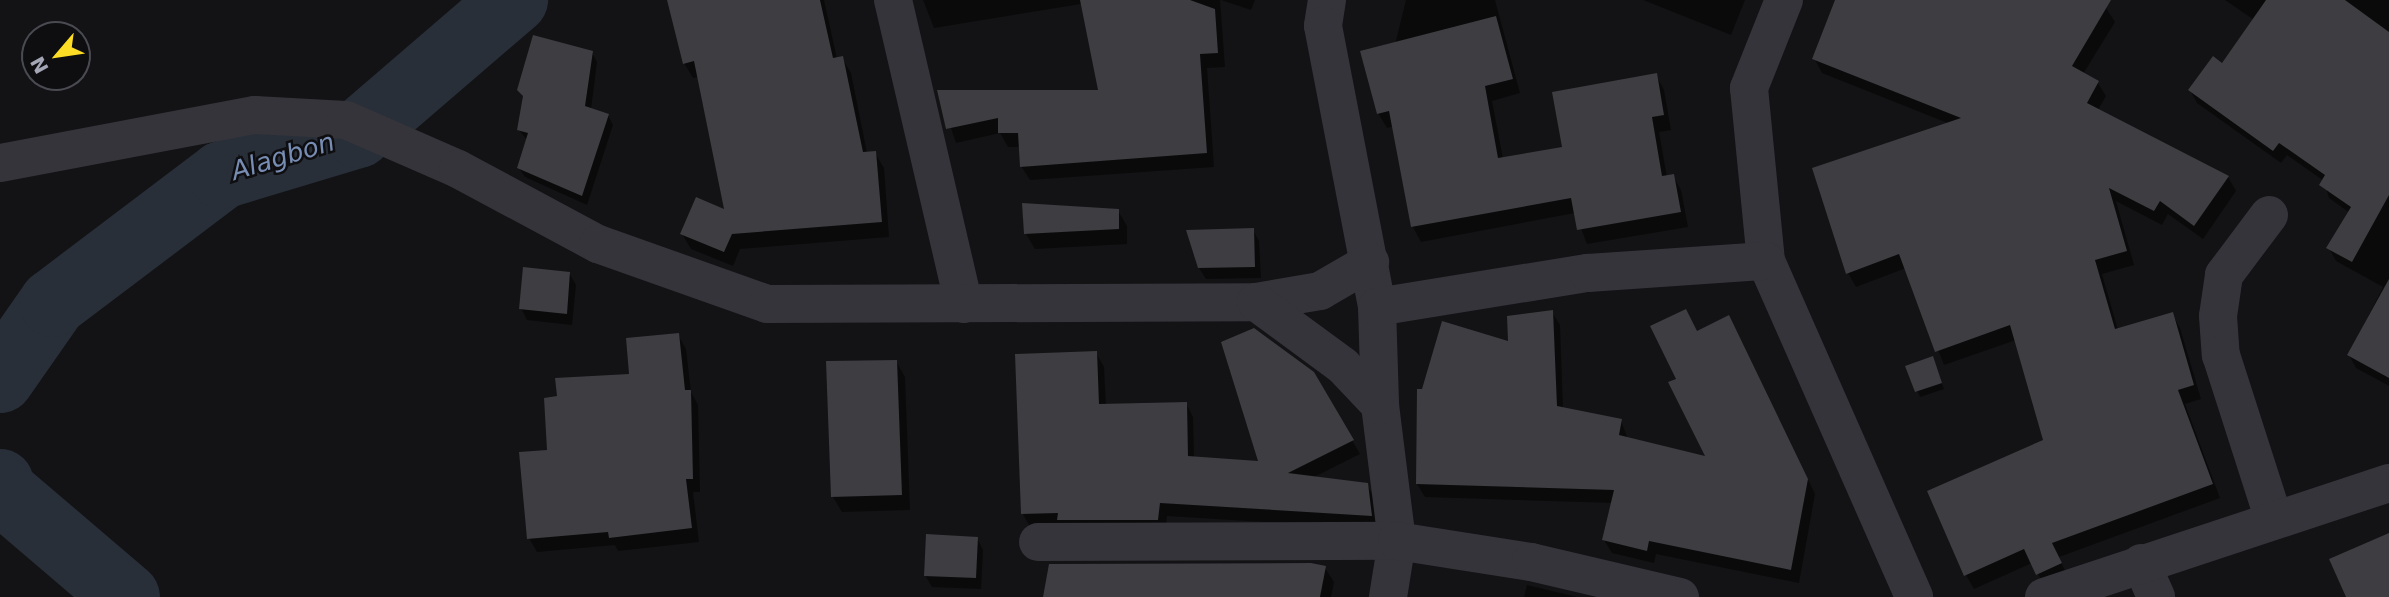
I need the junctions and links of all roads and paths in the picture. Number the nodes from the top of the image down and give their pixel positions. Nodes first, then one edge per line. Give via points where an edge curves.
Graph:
1 (893, 0) edge
2 (1327, 0) edge
3 (1784, 0) edge
4 (0, 163) edge
5 (2269, 215) dead end
6 (1766, 261) junction
7 (1370, 262) junction
8 (1256, 302) junction
9 (964, 304) junction
10 (1377, 307) junction
11 (1380, 405) junction
12 (2389, 483) edge
13 (2274, 520) junction
14 (1397, 541) junction
15 (1038, 542) dead end
16 (2148, 580) edge
17 (1388, 597) edge
18 (1681, 597) edge
19 (1914, 597) edge
20 (2044, 597) edge

1 - 9 street
2 - 7 street via 1323,26
3 - 6 street via 1749,88
4 - 9 street via 255,115 346,120 458,169 598,244 766,304
5 - 13 street via 2224,275 2218,316 2221,355
6 - 10 street via 1588,273
6 - 19 street
7 - 8 street via 1320,291
7 - 10 street
8 - 9 street
8 - 11 street via 1343,366
10 - 11 street
11 - 14 street
12 - 13 street
13 - 16 street
14 - 15 street
14 - 17 street
14 - 18 street via 1531,562
16 - 20 street

